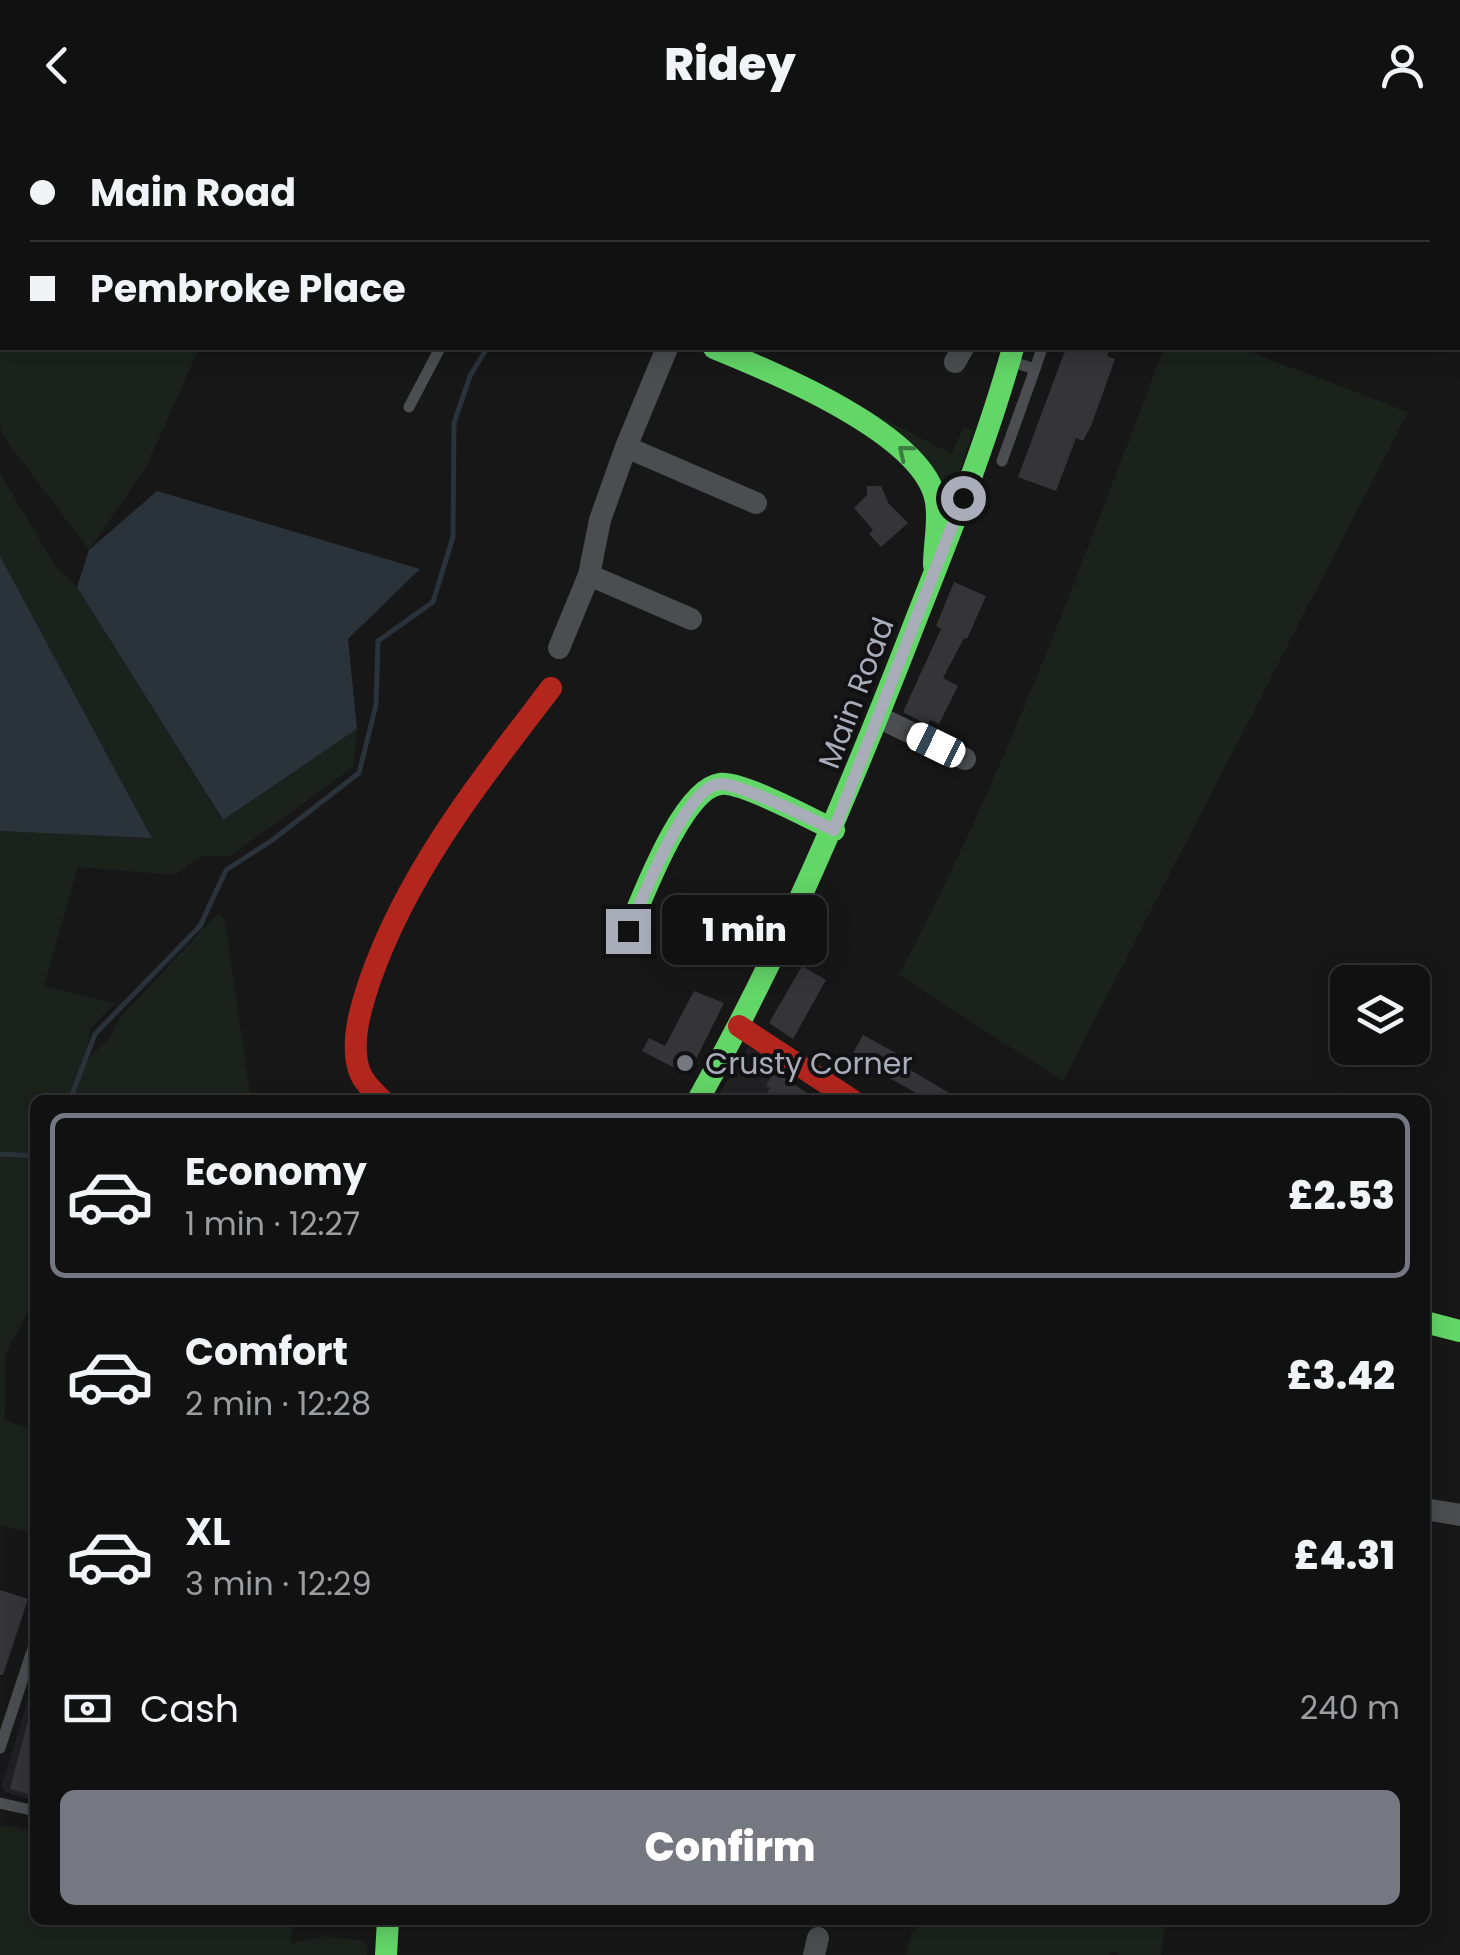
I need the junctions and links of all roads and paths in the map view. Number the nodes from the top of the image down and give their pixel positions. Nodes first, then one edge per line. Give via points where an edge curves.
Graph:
1 (439, 350) edge
2 (665, 350) edge
3 (719, 350) edge
4 (1041, 350) edge
5 (1011, 354) edge
6 (1035, 369) junction
7 (409, 407) dead end
8 (626, 447) junction
9 (1002, 461) dead end
10 (756, 503) dead end
11 (934, 573) junction
12 (589, 575) junction
13 (692, 619) dead end
14 (559, 648) dead end
15 (551, 688) dead end
16 (878, 717) junction
17 (965, 759) dead end
18 (834, 830) junction
19 (628, 931) dead end
20 (739, 1026) junction
21 (378, 1095) edge
22 (701, 1095) edge
23 (844, 1095) edge
24 (1430, 1323) edge
25 (1460, 1331) edge
26 (1430, 1510) edge
27 (1460, 1516) edge
28 (30, 1657) edge
29 (0, 1748) edge
30 (0, 1802) edge
31 (30, 1810) edge
32 (388, 1925) edge
33 (386, 1955) edge

1 - 7 lane
2 - 8 street
11 -> 3 street via 935,496 920,464 798,382
4 - 6 lane
5 - 6 lane
5 - 11 street, Main Road
6 - 9 lane
8 - 10 street
8 - 12 street
11 - 16 street, Main Road
12 - 13 street
12 - 14 street
15 - 21 street via 430,849 385,935 356,1040 360,1073
16 - 17 street
16 - 18 street, Main Road
18 - 19 street via 721,783 707,788 686,810
18 - 20 street, Main Road
20 - 22 street, Main Road
20 - 23 street
24 - 25 street
26 - 27 street
28 - 29 lane
30 - 31 lane
32 - 33 street

